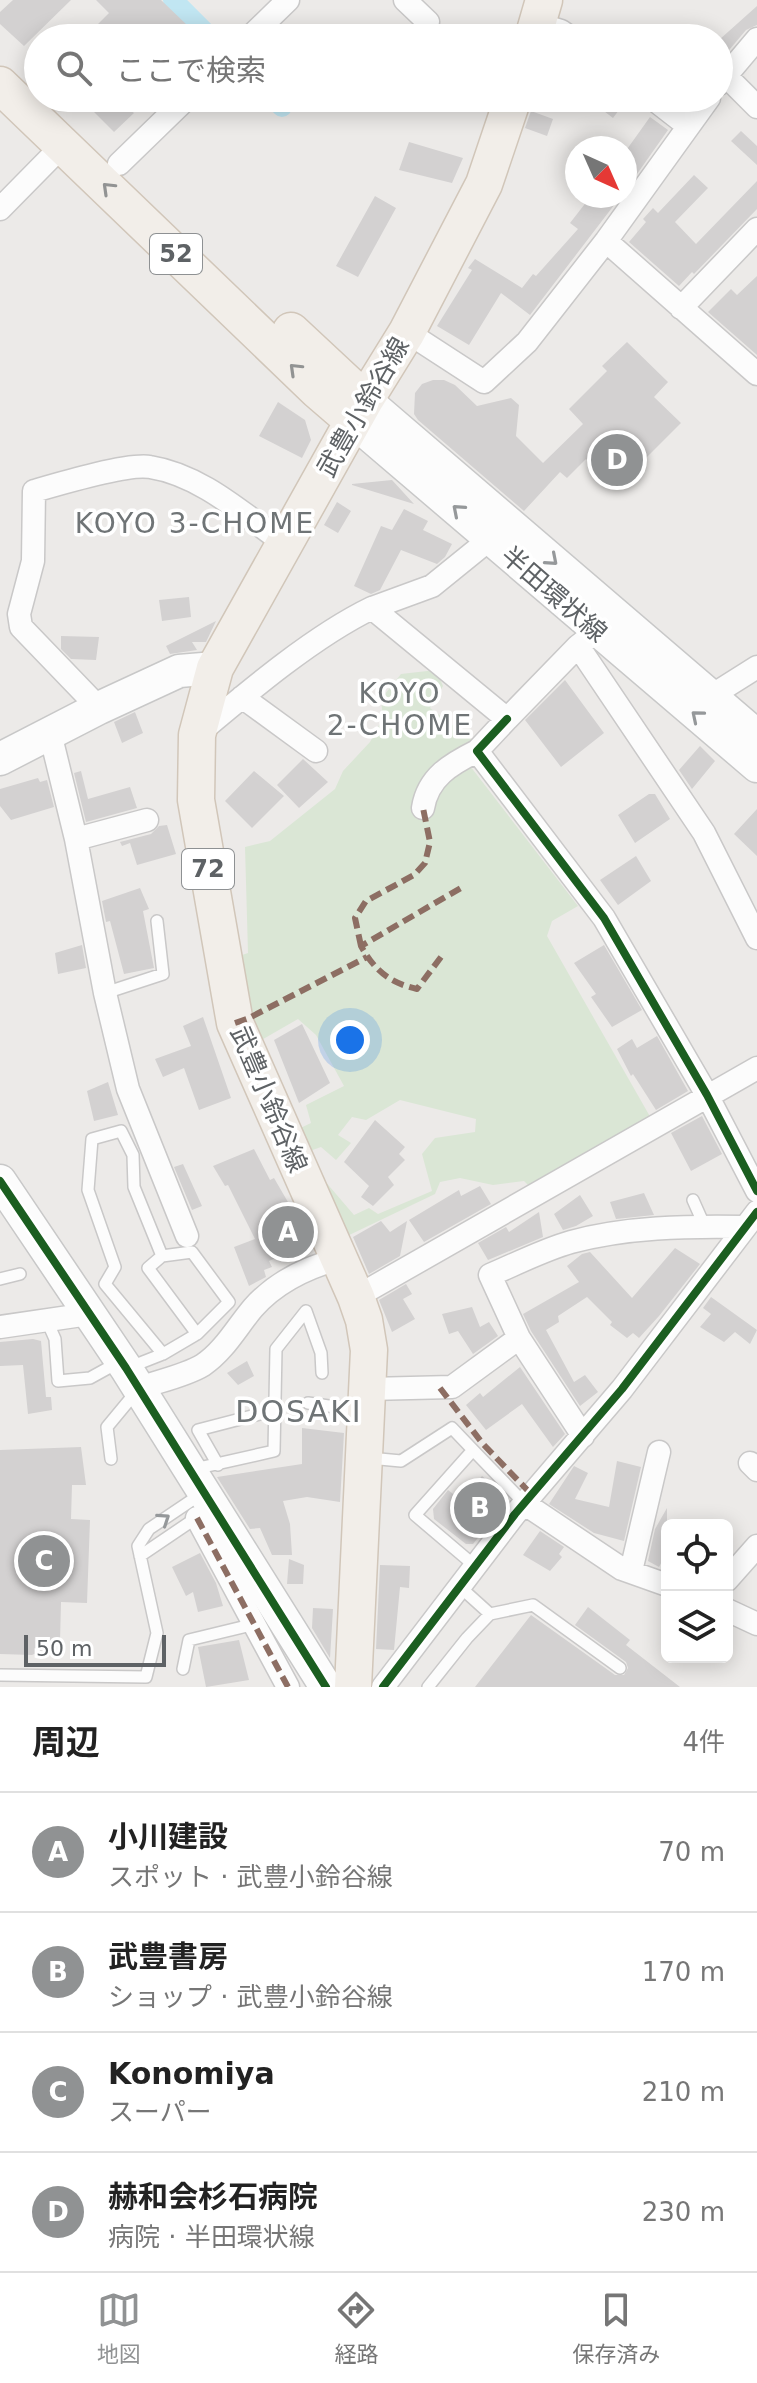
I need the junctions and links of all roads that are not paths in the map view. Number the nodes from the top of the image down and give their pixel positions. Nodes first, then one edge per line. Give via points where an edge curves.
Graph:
1 (288, 0) edge
2 (405, 0) edge
3 (428, 22) dead end
4 (263, 24) edge
5 (757, 39) edge
6 (0, 55) edge
7 (733, 66) edge
8 (24, 77) edge
9 (0, 85) edge
10 (733, 88) edge
11 (757, 107) edge
12 (24, 108) edge
13 (28, 112) edge
14 (62, 112) edge
15 (173, 112) edge
16 (508, 112) edge
17 (670, 112) edge
18 (698, 112) edge
19 (688, 126) junction
20 (63, 145) junction
21 (119, 164) junction
22 (0, 209) edge
23 (757, 229) edge
24 (606, 241) junction
25 (681, 308) junction
26 (407, 332) junction
27 (757, 374) edge
28 (359, 410) junction
29 (490, 539) junction
30 (284, 543) junction
31 (372, 608) junction
32 (587, 638) junction
33 (757, 667) edge
34 (215, 668) junction
35 (711, 696) junction
36 (242, 697) junction
37 (99, 708) junction
38 (507, 719) junction
39 (50, 733) junction
40 (197, 735) junction
41 (757, 736) edge
42 (316, 751) dead end
43 (477, 751) junction
44 (0, 759) edge
45 (757, 766) edge
46 (423, 808) dead end
47 (147, 820) dead end
48 (76, 839) junction
49 (157, 921) dead end
50 (757, 938) edge
51 (105, 993) junction
52 (757, 1068) edge
53 (707, 1095) junction
54 (0, 1181) edge
55 (757, 1191) edge
56 (693, 1200) dead end
57 (751, 1220) edge
58 (705, 1227) junction
59 (187, 1236) dead end
60 (162, 1256) junction
61 (338, 1259) junction
62 (20, 1274) dead end
63 (0, 1279) edge
64 (356, 1297) junction
65 (89, 1314) junction
66 (47, 1321) junction
67 (0, 1327) edge
68 (197, 1334) junction
69 (519, 1338) junction
70 (163, 1354) junction
71 (128, 1372) junction
72 (322, 1373) dead end
73 (368, 1400) junction
74 (308, 1403) dead end
75 (275, 1410) junction
76 (583, 1436) junction
77 (473, 1450) junction
78 (659, 1452) dead end
79 (365, 1457) junction
80 (111, 1459) dead end
81 (204, 1490) junction
82 (525, 1504) junction
83 (757, 1546) edge
84 (140, 1556) junction
85 (475, 1566) junction
86 (631, 1571) junction
87 (733, 1573) edge
88 (661, 1583) edge
89 (459, 1586) junction
90 (733, 1613) edge
91 (490, 1614) junction
92 (268, 1620) junction
93 (757, 1624) edge
94 (620, 1668) dead end
95 (183, 1669) dead end
96 (0, 1675) edge
97 (147, 1682) edge
98 (288, 1687) edge
99 (326, 1687) edge
100 (353, 1687) edge
101 (383, 1687) edge
102 (428, 1687) edge

1 - 4 street
2 - 3 street
5 - 7 street
6 - 8 main road
9 - 12 main road, 52
10 - 11 street
13 - 20 main road, 52
14 - 21 main road, 52
15 - 21 street
16 - 26 main road, 武豊小鈴谷線 / 72 via 484,184
17 - 19 street
18 - 19 street
19 - 24 street
20 - 22 street
28 -> 20 main road, 52 via 317,390
21 - 28 main road, 52
23 - 25 street
24 - 25 street
24 - 26 street via 527,342 484,382
25 - 27 street
26 - 28 main road, 武豊小鈴谷線 / 72
29 -> 28 main road, 半田環状線
28 - 30 main road, 武豊小鈴谷線 / 72
28 -> 35 main road, 半田環状線
29 - 31 street via 432,586
29 - 32 main road, 半田環状線
30 - 34 main road, 武豊小鈴谷線 / 72
30 - 37 street via 195,481 147,466 34,491 33,561 19,614 21,627
31 - 36 street
31 - 38 street
32 - 38 street
45 -> 32 main road, 半田環状線
32 - 50 street via 704,833
33 - 35 street
34 - 37 main road via 179,671
34 - 40 main road, 武豊小鈴谷線 / 72
35 - 41 main road, 半田環状線
36 - 40 street
36 - 42 street
37 - 39 main road
38 - 43 street
39 - 44 main road
39 - 48 street
40 - 61 main road, 武豊小鈴谷線 / 72 via 196,800 235,1023
43 - 46 street via 441,772
43 - 53 street via 604,918
47 - 48 street
48 - 51 street
49 - 51 lane via 163,974
51 - 59 street via 128,1089
52 - 53 street
53 - 55 street
53 - 64 street
54 - 65 main road
56 - 58 lane
57 - 58 street
57 - 76 street
58 - 69 street via 599,1235 490,1275
60 - 68 lane via 148,1268
60 - 68 lane via 192,1252 229,1302
60 - 70 lane via 134,1187 133,1155 121,1131 92,1139 88,1190 115,1267 105,1284
61 - 64 main road, 武豊小鈴谷線 / 72
61 - 71 street via 278,1284 203,1365
62 - 63 lane
64 - 73 main road, 武豊小鈴谷線 / 72 via 369,1350
65 - 66 street
65 - 71 main road
66 - 67 street
66 - 71 lane via 55,1339 58,1381
68 - 70 lane
69 - 73 street via 452,1387
69 - 76 street
70 - 71 lane
71 - 80 lane via 107,1427
71 - 81 main road
72 - 75 lane via 321,1353 306,1311 276,1349
73 - 74 lane
73 - 79 main road, 武豊小鈴谷線 / 72
75 - 81 lane via 274,1451
75 - 81 lane via 198,1430
76 - 82 street
77 - 79 lane via 452,1428 401,1461
77 - 82 lane
77 - 85 lane via 415,1515
78 - 86 street
79 - 100 main road, 武豊小鈴谷線 / 72
81 - 84 lane
84 -> 81 lane via 138,1546 149,1529
81 - 92 main road
82 - 85 street
82 - 86 street
83 - 87 street
84 - 97 lane via 157,1633
85 - 89 street
86 - 88 street
89 - 91 lane
89 - 101 street
90 - 93 street
91 - 94 lane via 533,1605
91 - 102 lane
92 - 95 lane via 189,1640
92 - 98 street
92 - 99 main road
96 - 97 lane

